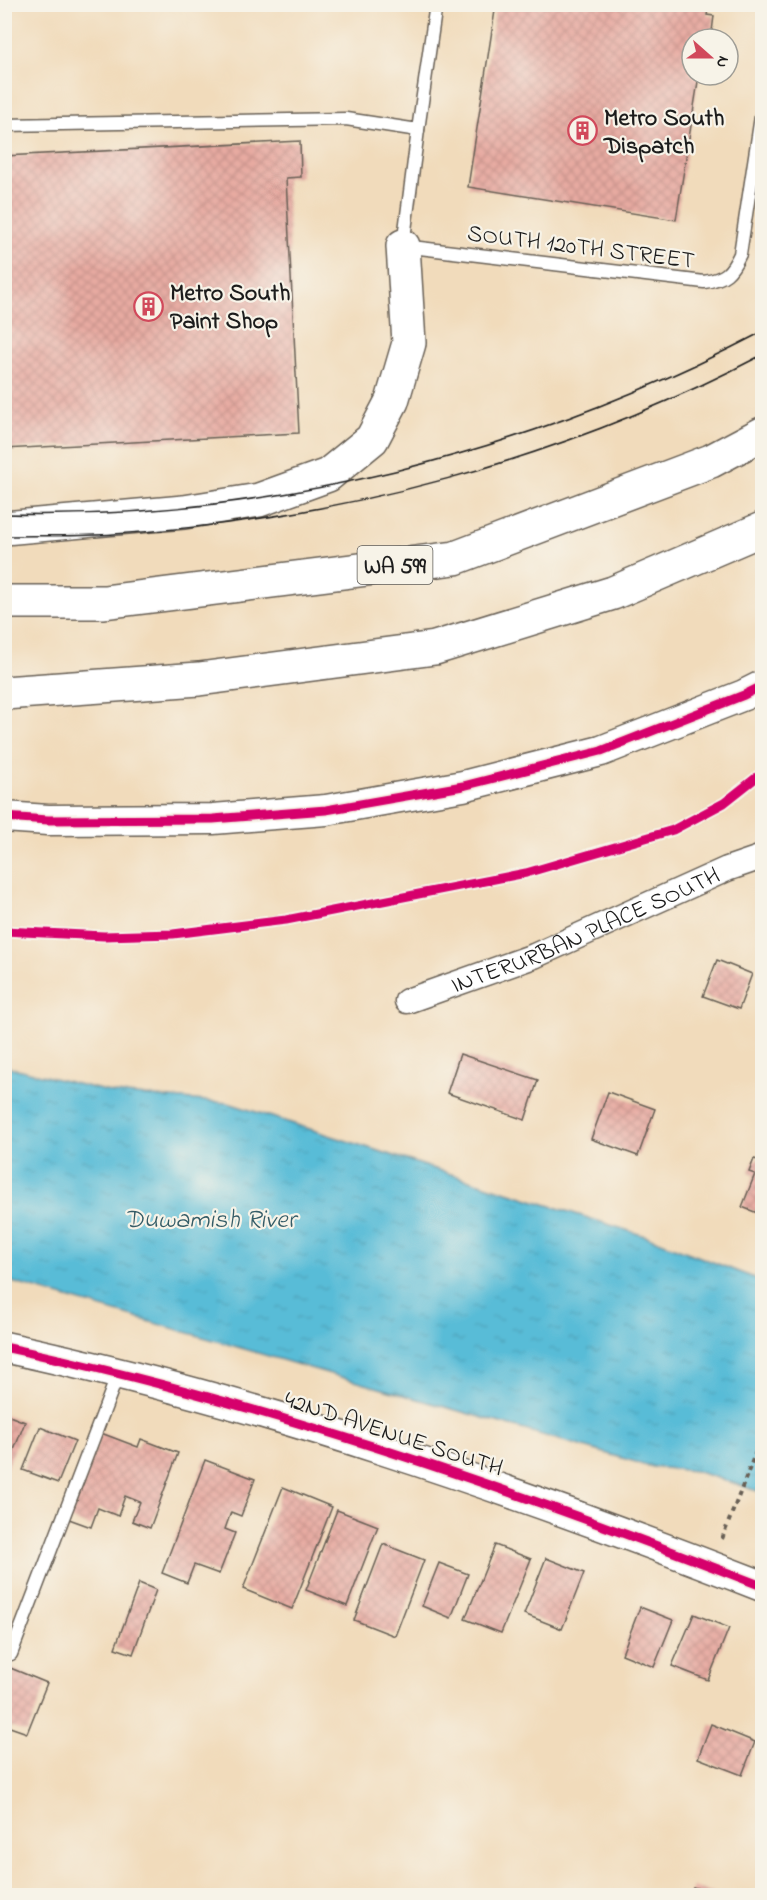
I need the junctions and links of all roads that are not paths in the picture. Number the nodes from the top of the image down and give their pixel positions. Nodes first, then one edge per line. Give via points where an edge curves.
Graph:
1 (436, 4) edge
2 (762, 110) edge
3 (4, 125) edge
4 (418, 129) junction
5 (403, 246) junction
6 (762, 434) edge
7 (4, 528) edge
8 (762, 529) edge
9 (4, 602) edge
10 (762, 686) edge
11 (4, 693) edge
12 (4, 817) edge
13 (762, 857) edge
14 (408, 1000) dead end
15 (4, 1347) edge
16 (119, 1373) junction
17 (762, 1586) edge
18 (11, 1654) dead end

1 - 4 lane
2 - 5 lane, SOUTH 120TH STREET via 740,254 733,269 719,280 704,282
3 - 4 lane via 346,119
4 - 5 lane
5 - 7 highway via 409,343 392,401 372,439 328,475 249,502 184,512
6 - 9 highway, WA 599 via 711,461 455,558 104,602
8 - 11 highway via 613,592 435,648 200,679
10 - 12 street via 601,751 463,786 326,810 213,819
13 - 14 street, INTERURBAN PLACE SOUTH via 534,956
15 - 16 street, 42ND AVENUE SOUTH
16 - 17 street, 42ND AVENUE SOUTH via 265,1412 490,1484
16 - 18 lane

